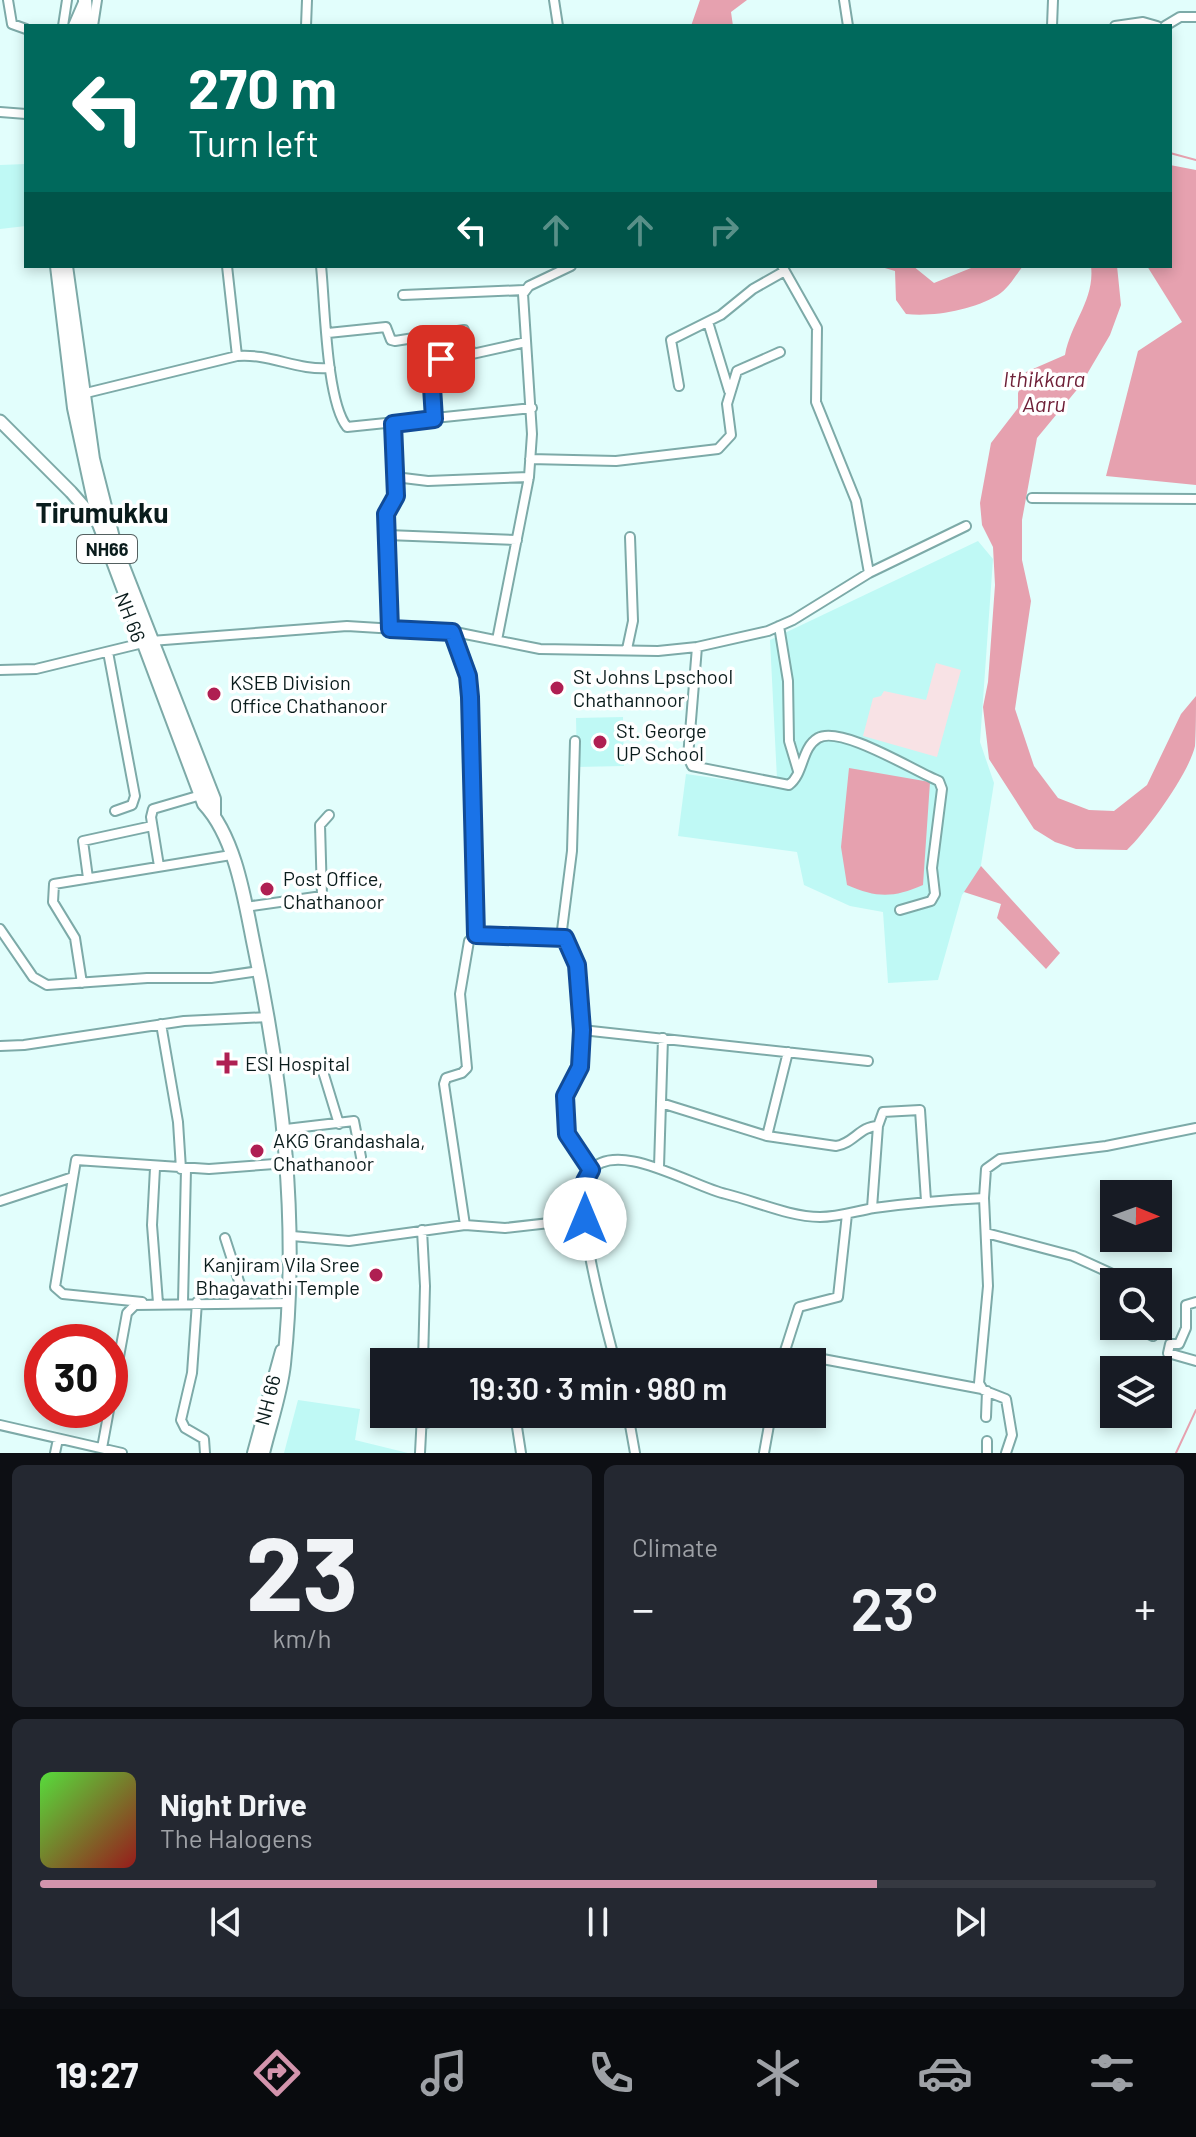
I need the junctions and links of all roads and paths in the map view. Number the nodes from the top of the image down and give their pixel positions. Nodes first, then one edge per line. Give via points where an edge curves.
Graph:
1 (8, 0) edge
2 (67, 0) edge
3 (307, 0) edge
4 (554, 0) edge
5 (844, 0) edge
6 (1053, 0) edge
7 (89, 1) edge
8 (1196, 17) edge
9 (63, 24) edge
10 (76, 24) edge
11 (90, 24) edge
12 (306, 24) edge
13 (558, 24) edge
14 (848, 24) edge
15 (1052, 24) edge
16 (1129, 24) edge
17 (1150, 24) edge
18 (1168, 24) edge
19 (24, 28) edge
20 (0, 112) edge
21 (24, 114) edge
22 (66, 268) edge
23 (66, 268) edge
24 (227, 268) edge
25 (321, 268) edge
26 (567, 268) edge
27 (782, 269) edge
28 (524, 290) junction
29 (403, 295) dead end
30 (708, 322) junction
31 (328, 333) junction
32 (526, 342) junction
33 (780, 352) dead end
34 (471, 353) junction
35 (237, 356) junction
36 (330, 368) junction
37 (679, 386) dead end
38 (729, 391) junction
39 (82, 394) junction
40 (532, 408) junction
41 (434, 419) junction
42 (0, 421) edge
43 (393, 424) junction
44 (530, 459) junction
45 (395, 477) junction
46 (529, 477) junction
47 (71, 492) junction
48 (92, 494) junction
49 (1032, 498) dead end
50 (1196, 499) edge
51 (99, 524) junction
52 (966, 526) dead end
53 (387, 535) junction
54 (630, 537) dead end
55 (517, 540) junction
56 (869, 573) junction
57 (779, 626) junction
58 (390, 629) junction
59 (452, 632) junction
60 (497, 640) junction
61 (146, 642) junction
62 (697, 647) junction
63 (627, 649) junction
64 (108, 652) junction
65 (0, 670) edge
66 (575, 741) dead end
67 (799, 773) junction
68 (201, 795) junction
69 (115, 811) dead end
70 (214, 815) junction
71 (329, 815) dead end
72 (152, 826) junction
73 (231, 855) junction
74 (159, 866) junction
75 (88, 878) junction
76 (245, 907) junction
77 (900, 910) dead end
78 (0, 929) edge
79 (476, 935) junction
80 (561, 938) junction
81 (259, 971) junction
82 (82, 983) junction
83 (269, 1017) junction
84 (161, 1024) junction
85 (582, 1030) junction
86 (663, 1038) junction
87 (0, 1046) edge
88 (788, 1052) junction
89 (868, 1061) dead end
90 (321, 1065) dead end
91 (661, 1103) junction
92 (339, 1124) junction
93 (878, 1126) junction
94 (1196, 1128) edge
95 (286, 1129) junction
96 (767, 1136) junction
97 (361, 1157) dead end
98 (289, 1163) junction
99 (659, 1167) junction
100 (155, 1168) junction
101 (184, 1169) junction
102 (591, 1170) junction
103 (73, 1177) junction
104 (984, 1198) junction
105 (0, 1201) edge
106 (926, 1201) junction
107 (872, 1208) junction
108 (847, 1214) junction
109 (585, 1219) junction
110 (465, 1225) junction
111 (422, 1230) junction
112 (986, 1233) junction
113 (292, 1236) junction
114 (225, 1238) dead end
115 (1100, 1268) edge
116 (142, 1302) junction
117 (183, 1302) junction
118 (197, 1302) junction
119 (1196, 1302) edge
120 (158, 1303) junction
121 (246, 1303) junction
122 (289, 1303) junction
123 (126, 1324) edge
124 (283, 1348) junction
125 (423, 1348) edge
126 (611, 1348) edge
127 (786, 1348) edge
128 (826, 1360) edge
129 (1196, 1361) edge
130 (985, 1390) junction
131 (986, 1417) dead end
132 (0, 1425) edge
133 (106, 1428) edge
134 (421, 1428) edge
135 (517, 1428) edge
136 (631, 1428) edge
137 (768, 1428) edge
138 (58, 1439) junction
139 (987, 1441) dead end
140 (102, 1448) junction
141 (55, 1453) edge
142 (122, 1453) edge
143 (205, 1453) edge
144 (254, 1453) edge
145 (263, 1453) edge
146 (420, 1453) edge
147 (521, 1453) edge
148 (635, 1453) edge
149 (764, 1453) edge
150 (987, 1453) edge
151 (1006, 1453) edge

1 - 19 street via 12,24
2 - 9 street
3 - 12 street
4 - 13 street
5 - 14 street
6 - 15 street
7 - 10 highway
7 - 11 highway
8 - 18 street
16 - 17 street
20 - 21 street
22 - 39 highway, NH 66 / NH66
23 - 48 highway, NH 66 / NH66 via 74,408
24 - 35 street
25 - 31 street
26 - 28 street
27 - 30 street
27 - 56 street via 817,328 816,402 856,501
28 - 29 street
28 - 32 street
30 - 37 street via 670,343
30 - 38 street
31 - 34 street via 386,327 395,341 464,330
31 - 36 street
32 - 34 street
32 - 40 street
33 - 38 street via 737,371
34 - 41 street via 433,365
35 - 36 street
35 - 39 street
36 - 43 street via 347,427
38 - 44 street via 731,435 718,449 616,461
39 - 61 highway, NH 66 / NH66 via 115,546
40 - 41 street
40 - 44 street
41 - 43 street
42 - 47 main road
43 - 45 street
44 - 46 street
45 - 46 street
45 - 53 street
46 - 55 street
47 - 48 main road
47 - 51 main road
48 - 51 highway, NH 66 / NH66
49 - 50 street
51 - 61 highway, NH 66 / NH66
52 - 56 street
53 - 55 street
53 - 58 street
54 - 63 street via 633,621
55 - 60 street
56 - 57 street
57 - 62 street
57 - 67 street via 788,681 789,741
58 - 59 street
58 - 61 street via 303,628
59 - 60 street
59 - 79 street via 468,676
60 - 63 street via 540,649
61 - 64 street
61 - 68 highway, NH 66 / NH66
61 - 70 highway, NH 66 / NH66 via 214,799
62 - 63 street
62 - 67 street via 689,763 785,785
64 - 65 street via 36,669
64 - 69 street via 135,796 132,805
66 - 80 street via 572,851
67 - 77 street via 814,742 831,735 859,742 939,781 935,894 931,901
68 - 70 highway, NH 66 / NH66
68 - 72 street via 155,807
70 - 73 highway, NH 66 / NH66
71 - 76 street via 320,825 322,896
72 - 74 street
72 - 75 street via 83,841
73 - 74 street
73 - 76 highway, NH 66 / NH66
74 - 75 street
75 - 82 street via 54,884 51,890 75,938
76 - 81 highway, NH 66 / NH66
78 - 82 street via 33,977 47,985
79 - 80 street
79 - 110 street via 469,941 460,994 467,1068 444,1084
80 - 85 street via 577,965
81 - 82 street
81 - 83 highway, NH 66 / NH66
83 - 84 street
83 - 95 highway, NH 66 / NH66
84 - 87 street
84 - 101 street
85 - 86 street
85 - 102 street via 580,1067 564,1104 567,1134
86 - 88 street
86 - 91 street
88 - 89 street
88 - 96 street
90 - 92 street
91 - 96 street
91 - 99 street
92 - 95 street
92 - 97 street via 356,1123
93 - 96 street via 867,1127 841,1146
93 - 106 street via 883,1112 922,1112
93 - 107 street
94 - 104 street via 1000,1159 986,1169
95 - 98 highway, NH 66 / NH66
98 - 101 street
98 - 113 highway, NH 66 / NH66
99 - 102 street via 615,1159
99 - 108 street via 711,1191 806,1215
100 - 101 street
100 - 103 street via 79,1159
100 - 120 street via 152,1225
101 - 117 street
102 - 109 street via 585,1181
103 - 105 street
103 - 116 street via 56,1269 57,1292
104 - 106 street
104 - 112 street
106 - 107 street
107 - 108 street
108 - 127 street via 838,1297 799,1307
109 - 110 street via 505,1228
109 - 126 street
110 - 111 street
111 - 113 street via 349,1241
111 - 125 street
112 - 115 street
112 - 130 street via 988,1286 979,1381
113 - 122 highway, NH 66 / NH66
114 - 121 street
116 - 120 street
116 - 123 street via 128,1311
117 - 118 street
117 - 120 street
118 - 121 street
118 - 143 street via 192,1373 181,1420 204,1439
119 - 129 street via 1186,1305 1184,1338 1170,1344 1168,1353
121 - 122 street
122 - 124 highway, NH 66 / NH66
124 - 144 highway, NH 66 / NH66
124 - 145 highway, NH 66 / NH66 via 285,1362
128 - 130 street
130 - 131 street
130 - 151 street via 1006,1399 1012,1435
132 - 138 street
133 - 140 street
134 - 146 street
135 - 147 street
136 - 148 street
137 - 149 street
138 - 140 street
138 - 141 street
139 - 150 street
140 - 142 street

